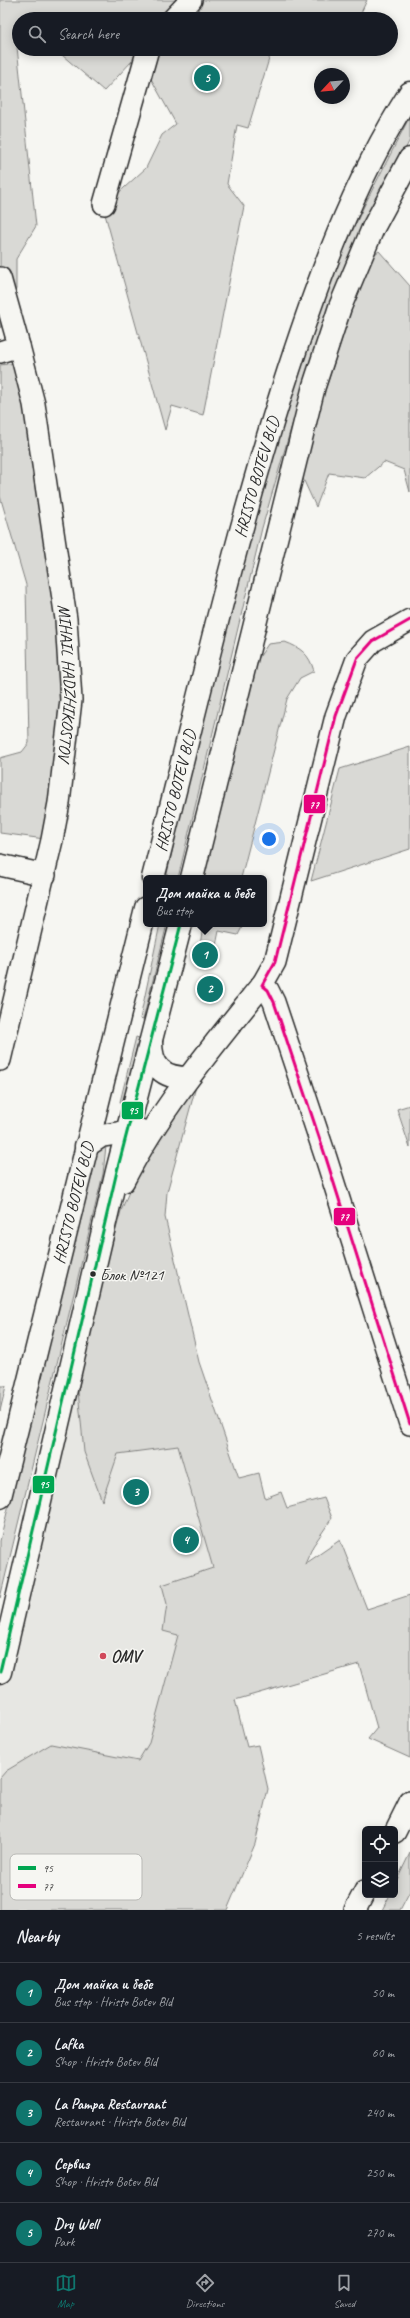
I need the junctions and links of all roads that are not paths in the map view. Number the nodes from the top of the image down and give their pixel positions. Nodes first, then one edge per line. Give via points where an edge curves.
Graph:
1 (191, 0) edge
2 (180, 12) edge
3 (146, 56) edge
4 (410, 93) edge
5 (410, 159) edge
6 (104, 204) dead end
7 (0, 278) edge
8 (9, 349) edge
9 (410, 620) edge
10 (0, 865) edge
11 (45, 875) junction
12 (154, 875) edge
13 (193, 875) edge
14 (143, 921) edge
15 (180, 927) edge
16 (262, 985) junction
17 (151, 1039) junction
18 (0, 1060) edge
19 (188, 1078) junction
20 (102, 1082) junction
21 (159, 1118) junction
22 (126, 1134) junction
23 (86, 1146) junction
24 (108, 1210) junction
25 (410, 1424) edge
26 (0, 1497) edge
27 (0, 1672) edge
28 (410, 1802) edge
29 (398, 1826) edge
30 (362, 1897) edge
31 (355, 1910) edge

1 - 2 street
3 - 6 street
4 - 12 highway, HRISTO BOTEV BLD via 344,220 308,309 253,484
5 - 13 highway, HRISTO BOTEV BLD via 373,228 340,307 314,386
7 - 8 street, MIHAIL HADZHIKOSTOV
8 - 11 street, MIHAIL HADZHIKOSTOV via 34,404 66,619 71,700 59,803
9 - 16 street via 373,641 357,659 336,716 275,962
10 - 11 street
11 - 18 street, MIHAIL HADZHIKOSTOV
14 - 20 highway, HRISTO BOTEV BLD
15 - 17 highway
16 - 19 highway
16 - 25 street via 268,990 274,1002
17 - 19 highway via 154,1062 160,1070 178,1078
17 - 22 highway
19 - 21 highway
20 - 22 highway via 108,1120 118,1131
20 - 23 highway, HRISTO BOTEV BLD
21 - 22 highway via 141,1129
21 - 24 highway
22 - 23 highway via 101,1136
22 - 24 highway
23 - 26 highway, HRISTO BOTEV BLD
24 - 27 highway
28 - 29 street
30 - 31 street

